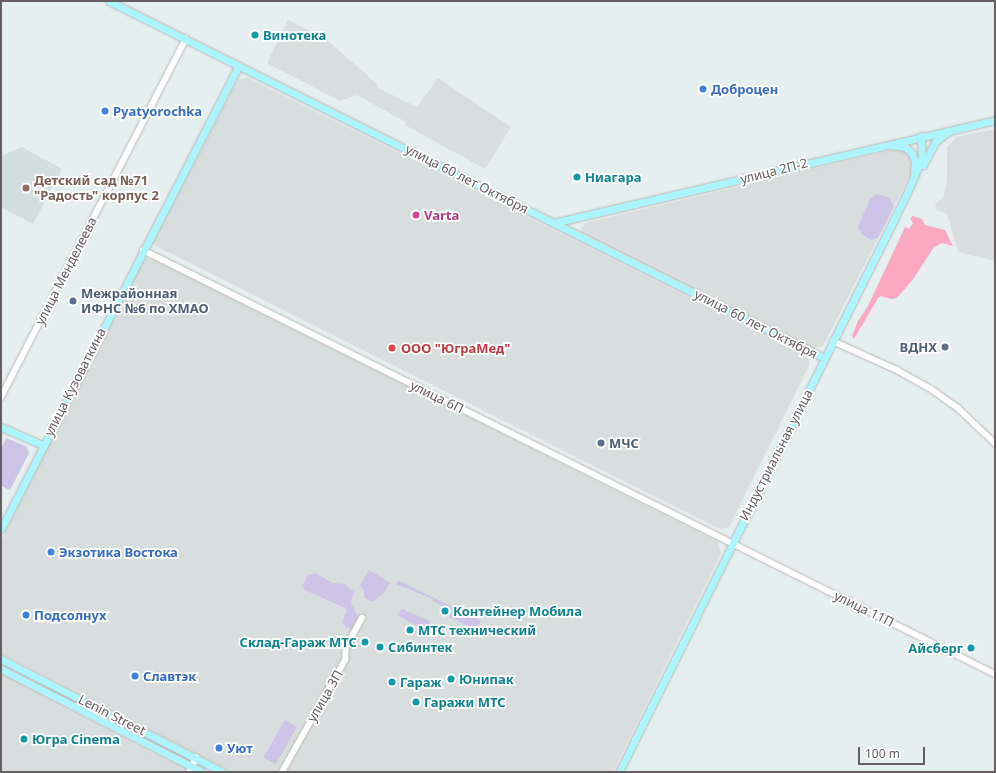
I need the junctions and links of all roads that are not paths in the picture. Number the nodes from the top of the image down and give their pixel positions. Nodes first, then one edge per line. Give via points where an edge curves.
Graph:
1 (109, 1) edge
2 (186, 39) junction
3 (239, 66) junction
4 (995, 120) edge
5 (956, 127) junction
6 (921, 136) junction
7 (881, 145) junction
8 (907, 193) junction
9 (553, 223) junction
10 (143, 250) junction
11 (833, 341) junction
12 (824, 358) junction
13 (1, 397) edge
14 (1, 427) edge
15 (995, 443) edge
16 (43, 445) junction
17 (1, 529) edge
18 (732, 544) junction
19 (362, 618) dead end
20 (1, 658) edge
21 (1, 669) edge
22 (995, 674) edge
23 (42, 680) junction
24 (38, 688) junction
25 (196, 758) junction
26 (190, 769) edge
27 (202, 772) edge
28 (223, 772) edge
29 (282, 772) edge
30 (619, 772) edge

1 - 2 main road, улица 60 лет Октября
2 - 3 main road, улица 60 лет Октября
2 - 13 street, улица Менделеева
3 - 9 main road, улица 60 лет Октября
3 - 10 main road, улица Кузоваткина
4 - 5 main road, улица 2П-2
5 - 6 main road, улица 2П-2
5 - 8 main road via 936,141
6 - 7 main road, улица 2П-2
6 - 8 main road, Индустриальная улица via 922,158
7 - 8 main road via 905,147 912,153 915,167
7 - 9 main road, улица 2П-2
8 - 11 main road, Индустриальная улица
9 - 12 main road, улица 60 лет Октября
10 - 16 main road, улица Кузоваткина
10 - 18 street, улица 6П
11 - 12 main road, Индустриальная улица
11 - 15 street via 897,370 931,389 958,408
12 - 18 main road, Индустриальная улица
14 - 16 main road
16 - 17 main road, улица Кузоваткина
18 - 22 street, улица 11П
18 - 30 main road, Индустриальная улица
19 - 29 street, улица 3П via 346,647 345,660
20 - 23 main road, Lenin Street
21 - 24 main road, Lenin Street
23 - 24 main road
23 - 25 main road, Lenin Street
24 - 26 main road, Lenin Street
25 - 26 street
25 - 28 main road, Lenin Street
26 - 27 main road, Lenin Street

